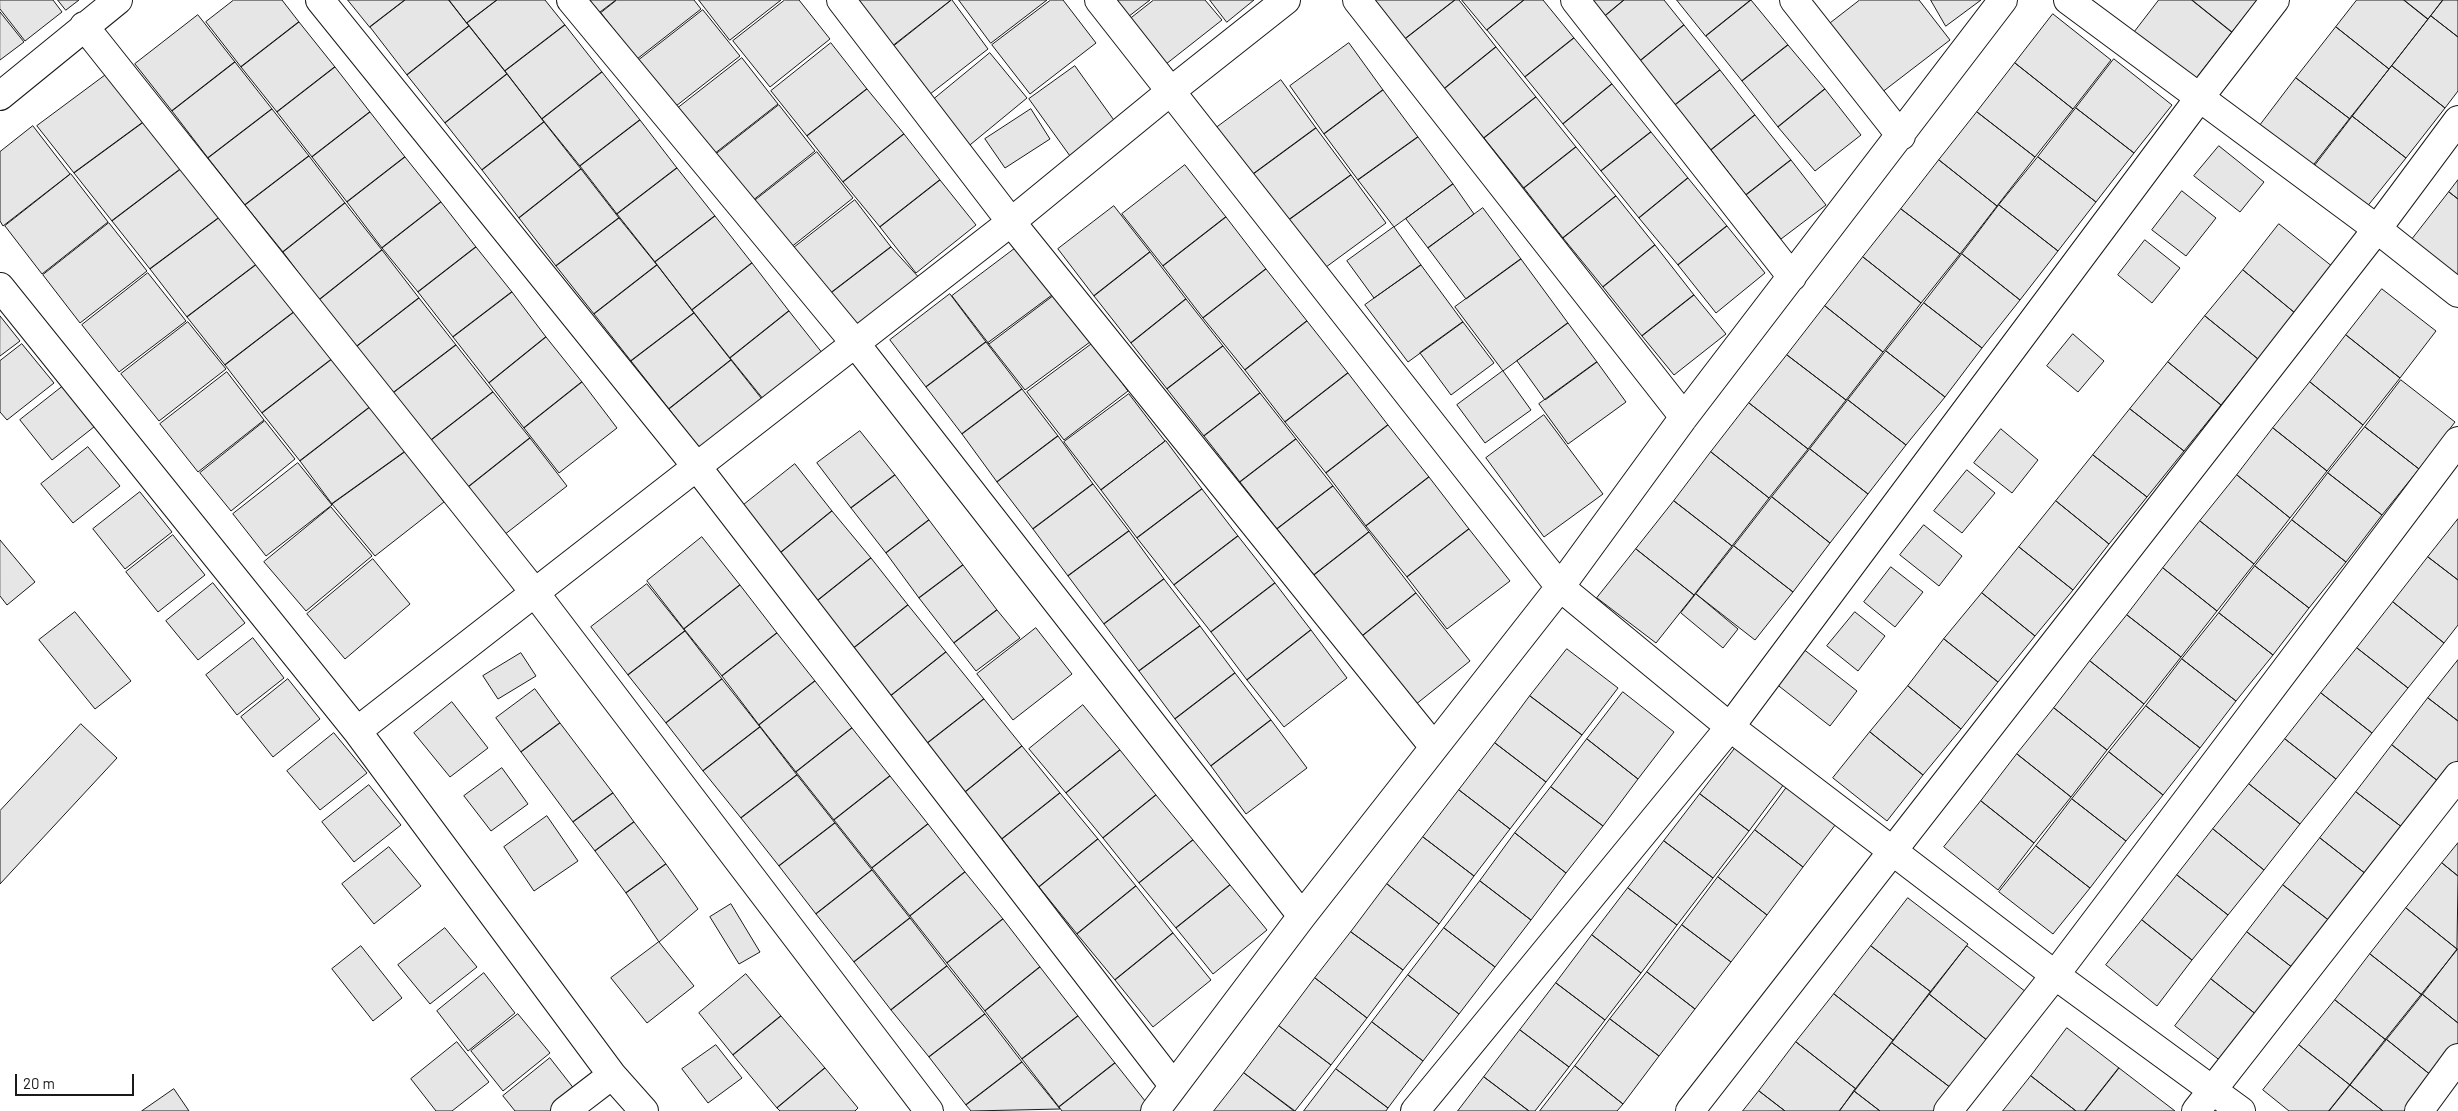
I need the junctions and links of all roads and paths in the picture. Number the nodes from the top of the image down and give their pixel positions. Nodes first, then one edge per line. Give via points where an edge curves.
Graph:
1 (118, 0) edge
2 (320, 0) edge
3 (571, 0) edge
4 (841, 0) edge
5 (1099, 0) edge
6 (1286, 0) edge
7 (1357, 0) edge
8 (1575, 0) edge
9 (1794, 0) edge
10 (2003, 0) edge
11 (2068, 0) edge
12 (2275, 0) edge
13 (84, 26) junction
14 (1171, 91) junction
15 (0, 96) edge
16 (2200, 97) junction
17 (2458, 120) edge
18 (1901, 136) junction
19 (1011, 222) junction
20 (2377, 229) junction
21 (1792, 277) junction
22 (0, 288) edge
23 (2458, 293) edge
24 (855, 343) junction
25 (1684, 417) junction
26 (2458, 441) edge
27 (697, 467) junction
28 (1560, 587) junction
29 (535, 593) junction
30 (1730, 727) junction
31 (357, 731) junction
32 (1434, 747) junction
33 (2458, 776) edge
34 (1892, 852) junction
35 (1302, 916) junction
36 (2055, 975) junction
37 (2458, 1058) edge
38 (612, 1075) junction
39 (1173, 1085) junction
40 (2213, 1090) junction
41 (565, 1111) edge
42 (644, 1111) edge
43 (929, 1111) edge
44 (1155, 1111) edge
45 (1414, 1111) edge
46 (1690, 1111) edge
47 (1948, 1111) edge
48 (2196, 1111) edge
49 (2241, 1111) edge
50 (2419, 1111) edge

1 - 13 street
2 - 27 street
3 - 24 street
4 - 19 street
5 - 14 street
6 - 14 street
7 - 25 street
8 - 21 street
9 - 18 street
10 - 18 street
11 - 16 street
12 - 16 street
13 - 15 street
13 - 29 street
14 - 19 street
14 - 28 street
16 - 20 street
16 - 30 street
17 - 20 street
18 - 21 street
19 - 24 street
19 - 32 street
20 - 23 street
20 - 34 street
21 - 25 street
22 - 31 street
24 - 27 street
24 - 35 street
25 - 28 street
26 - 36 street
27 - 29 street
27 - 39 street
28 - 30 street
28 - 32 street
29 - 31 street
29 - 43 street
30 - 34 street
30 - 45 street
31 - 38 street
32 - 35 street
33 - 40 street
34 - 36 street
34 - 46 street
35 - 39 street
36 - 40 street
36 - 47 street
37 - 50 street
38 - 41 street
38 - 42 street
39 - 44 street
40 - 48 street
40 - 49 street

